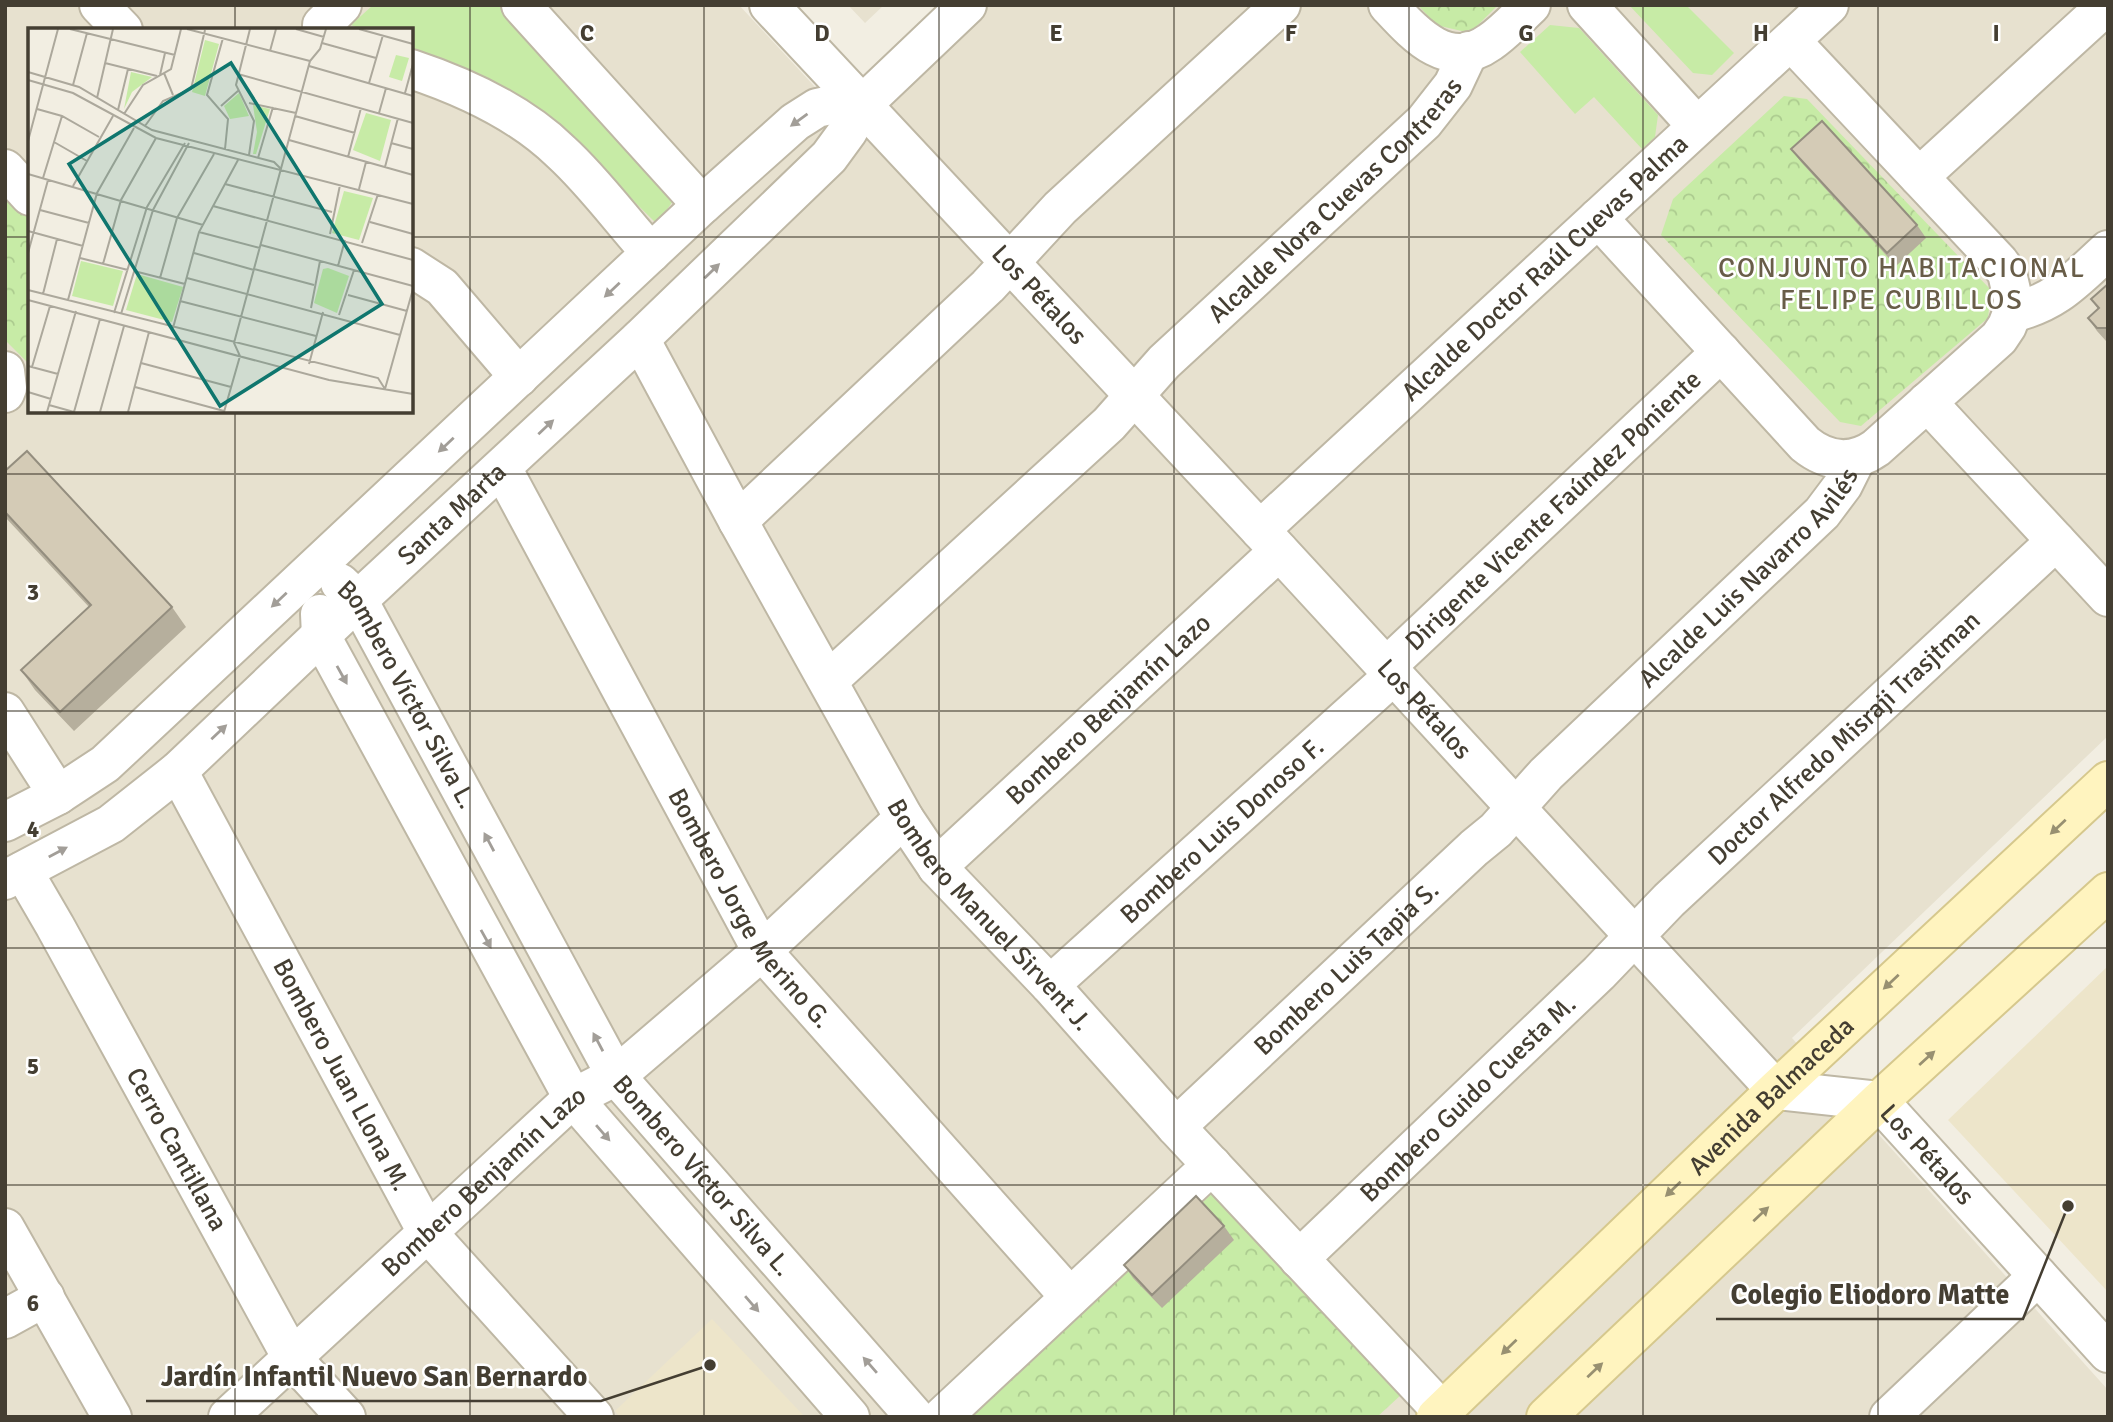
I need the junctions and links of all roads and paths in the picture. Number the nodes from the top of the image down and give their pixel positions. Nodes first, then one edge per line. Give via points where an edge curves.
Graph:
1 (99, 5) edge
2 (342, 5) edge
3 (521, 5) edge
4 (769, 5) edge
5 (967, 5) edge
6 (1281, 5) edge
7 (1388, 5) edge
8 (1531, 5) edge
9 (1587, 5) edge
10 (1829, 5) edge
11 (2107, 5) edge
12 (122, 28) edge
13 (322, 28) edge
14 (1791, 41) junction
15 (1469, 51) junction
16 (413, 70) edge
17 (863, 104) junction
18 (1697, 126) junction
19 (5, 169) edge
20 (1919, 177) junction
21 (28, 194) edge
22 (702, 205) junction
23 (1598, 218) junction
24 (2108, 250) edge
25 (651, 253) junction
26 (1010, 261) junction
27 (413, 268) edge
28 (2012, 313) junction
29 (640, 339) junction
30 (1721, 352) junction
31 (5, 371) edge
32 (519, 377) junction
33 (5, 393) edge
34 (1135, 395) junction
35 (1927, 402) junction
36 (1856, 458) junction
37 (502, 468) junction
38 (738, 521) junction
39 (1270, 540) junction
40 (2056, 541) junction
41 (319, 563) junction
42 (2108, 597) edge
43 (358, 600) junction
44 (321, 636) junction
45 (1390, 671) junction
46 (829, 680) junction
47 (5, 712) edge
48 (178, 771) junction
49 (2108, 781) edge
50 (58, 795) junction
51 (1516, 808) junction
52 (904, 818) junction
53 (5, 822) edge
54 (937, 867) junction
55 (14, 875) edge
56 (2108, 892) edge
57 (1634, 937) junction
58 (762, 951) junction
59 (1050, 985) junction
60 (616, 1076) junction
61 (1776, 1090) junction
62 (573, 1098) junction
63 (1880, 1101) junction
64 (1176, 1127) junction
65 (1212, 1165) junction
66 (5, 1228) edge
67 (427, 1233) junction
68 (1299, 1259) junction
69 (2038, 1276) junction
70 (45, 1297) junction
71 (1070, 1297) junction
72 (5, 1319) edge
73 (2108, 1353) edge
74 (292, 1357) junction
75 (1439, 1414) edge
76 (112, 1417) edge
77 (228, 1417) edge
78 (346, 1417) edge
79 (594, 1417) edge
80 (850, 1417) edge
81 (915, 1417) edge
82 (942, 1417) edge
83 (1546, 1417) edge
84 (1889, 1417) edge

1 - 12 street
2 - 13 street
3 - 22 street
4 - 17 street, Los Pétalos
5 - 17 street, Santa Marta
6 - 26 street via 1060,208
7 - 15 street via 1430,46
8 - 15 street, Alcalde Nora Cuevas Contreras via 1491,41
9 - 18 street
10 - 14 street, Alcalde Doctor Raúl Cuevas Palma
11 - 20 street
14 - 18 street, Alcalde Doctor Raúl Cuevas Palma
14 - 20 street
15 - 34 street, Alcalde Nora Cuevas Contreras via 1453,85 1424,122 1164,362
16 - 25 street via 454,83 509,113 561,151
17 -> 22 street, Santa Marta via 817,108
17 - 26 street, Los Pétalos
29 -> 17 street, Santa Marta via 829,157
18 - 23 street, Alcalde Doctor Raúl Cuevas Palma
19 - 21 street
20 - 28 street via 2007,273
22 - 25 street, Santa Marta
23 - 30 street
23 - 39 street, Alcalde Doctor Raúl Cuevas Palma
24 - 28 street via 2051,299
25 -> 32 street, Santa Marta
26 - 34 street, Los Pétalos
26 - 38 street
27 - 32 street via 442,287
28 - 35 street, Alcalde Luis Navarro Avilés via 1998,338
37 -> 29 street, Santa Marta
29 - 38 street, Bombero Manuel Sirvent J.
30 - 36 street via 1816,453
30 - 45 street, Dirigente Vicente Faúndez Poniente
31 - 33 street
32 -> 41 street, Santa Marta
34 - 39 street, Los Pétalos
34 - 46 street, Alcalde Nora Cuevas Contreras via 1109,424
35 - 36 street, Alcalde Luis Navarro Avilés via 1876,448
35 - 40 street
36 - 51 street, Alcalde Luis Navarro Avilés via 1822,513 1546,774
37 - 43 street, Santa Marta
37 - 58 street, Bombero Jorge Merino G.
38 - 46 street, Bombero Manuel Sirvent J.
39 - 45 street, Los Pétalos
39 - 54 street, Bombero Benjamín Lazo
40 - 42 street
40 - 57 street, Doctor Alfredo Misraji Trasjtman
41 - 43 street, Bombero Víctor Silva L.
41 - 44 street, Bombero Víctor Silva L.
41 -> 50 street, Santa Marta via 105,764
43 - 44 street, Santa Marta
60 -> 43 street, Bombero Víctor Silva L.
48 -> 44 street, Santa Marta
44 -> 62 street, Bombero Víctor Silva L.
45 - 51 street, Los Pétalos
45 - 59 street, Bombero Luis Donoso F.
46 - 52 street, Bombero Manuel Sirvent J.
47 - 50 street
55 -> 48 street, Santa Marta via 111,824
48 - 67 street, Bombero Juan Llona M.
49 -> 61 street, Avenida Balmaceda
50 - 53 street, Santa Marta
51 - 57 street, Los Pétalos
51 - 64 street, Bombero Luis Tapia S.
52 - 54 street, Bombero Manuel Sirvent J.
52 - 58 street, Bombero Benjamín Lazo
54 - 59 street, Bombero Manuel Sirvent J.
55 - 74 street, Cerro Cantillana via 55,926
63 -> 56 street
57 - 61 street, Los Pétalos
57 - 68 street, Bombero Guido Cuesta M.
58 - 60 street, Bombero Benjamín Lazo
58 - 71 street, Bombero Jorge Merino G.
59 - 64 street, Bombero Manuel Sirvent J.
60 - 62 street, Bombero Benjamín Lazo
81 -> 60 street, Bombero Víctor Silva L.
61 - 63 street, Los Pétalos
61 -> 75 street, Avenida Balmaceda
62 - 67 street, Bombero Benjamín Lazo
62 -> 80 street, Bombero Víctor Silva L.
63 - 69 street, Los Pétalos
83 -> 63 street
64 - 65 street, Bombero Manuel Sirvent J.
65 - 68 street, Bombero Manuel Sirvent J.
65 - 71 street
66 - 70 street
67 - 74 street, Bombero Benjamín Lazo
67 - 79 street, Bombero Juan Llona M.
68 - 75 street, Bombero Manuel Sirvent J.
69 - 73 street, Los Pétalos
69 - 84 street
70 - 72 street
70 - 76 street
71 - 82 street
74 - 77 street, Bombero Benjamín Lazo
74 - 78 street, Cerro Cantillana

